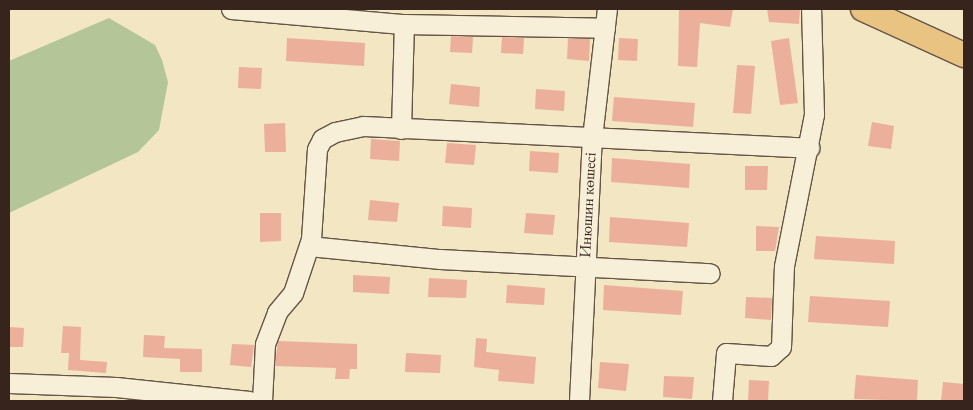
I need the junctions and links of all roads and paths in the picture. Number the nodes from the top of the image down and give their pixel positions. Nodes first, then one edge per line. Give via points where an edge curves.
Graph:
1 (231, 9) edge
2 (607, 9) edge
3 (811, 9) edge
4 (864, 9) edge
5 (404, 24) junction
6 (605, 28) junction
7 (964, 55) edge
8 (401, 129) junction
9 (592, 138) junction
10 (809, 148) junction
11 (309, 246) junction
12 (585, 265) junction
13 (710, 273) dead end
14 (9, 383) edge
15 (249, 401) edge
16 (262, 401) edge
17 (579, 401) edge
18 (722, 401) edge

1 - 5 street
2 - 6 street, Инюшин көшесі
3 - 10 street via 814,114
4 - 7 main road
5 - 6 street
5 - 8 street
6 - 9 street, Инюшин көшесі
8 - 9 street
8 - 11 street via 344,129 322,139 317,149
9 - 10 street
9 - 12 street, Инюшин көшесі
10 - 18 street via 784,266 781,347 772,356 726,353
11 - 12 street via 440,259
11 - 16 street via 293,293 276,312 264,344
12 - 13 street
12 - 17 street, Инюшин көшесі
14 - 15 street via 116,387

